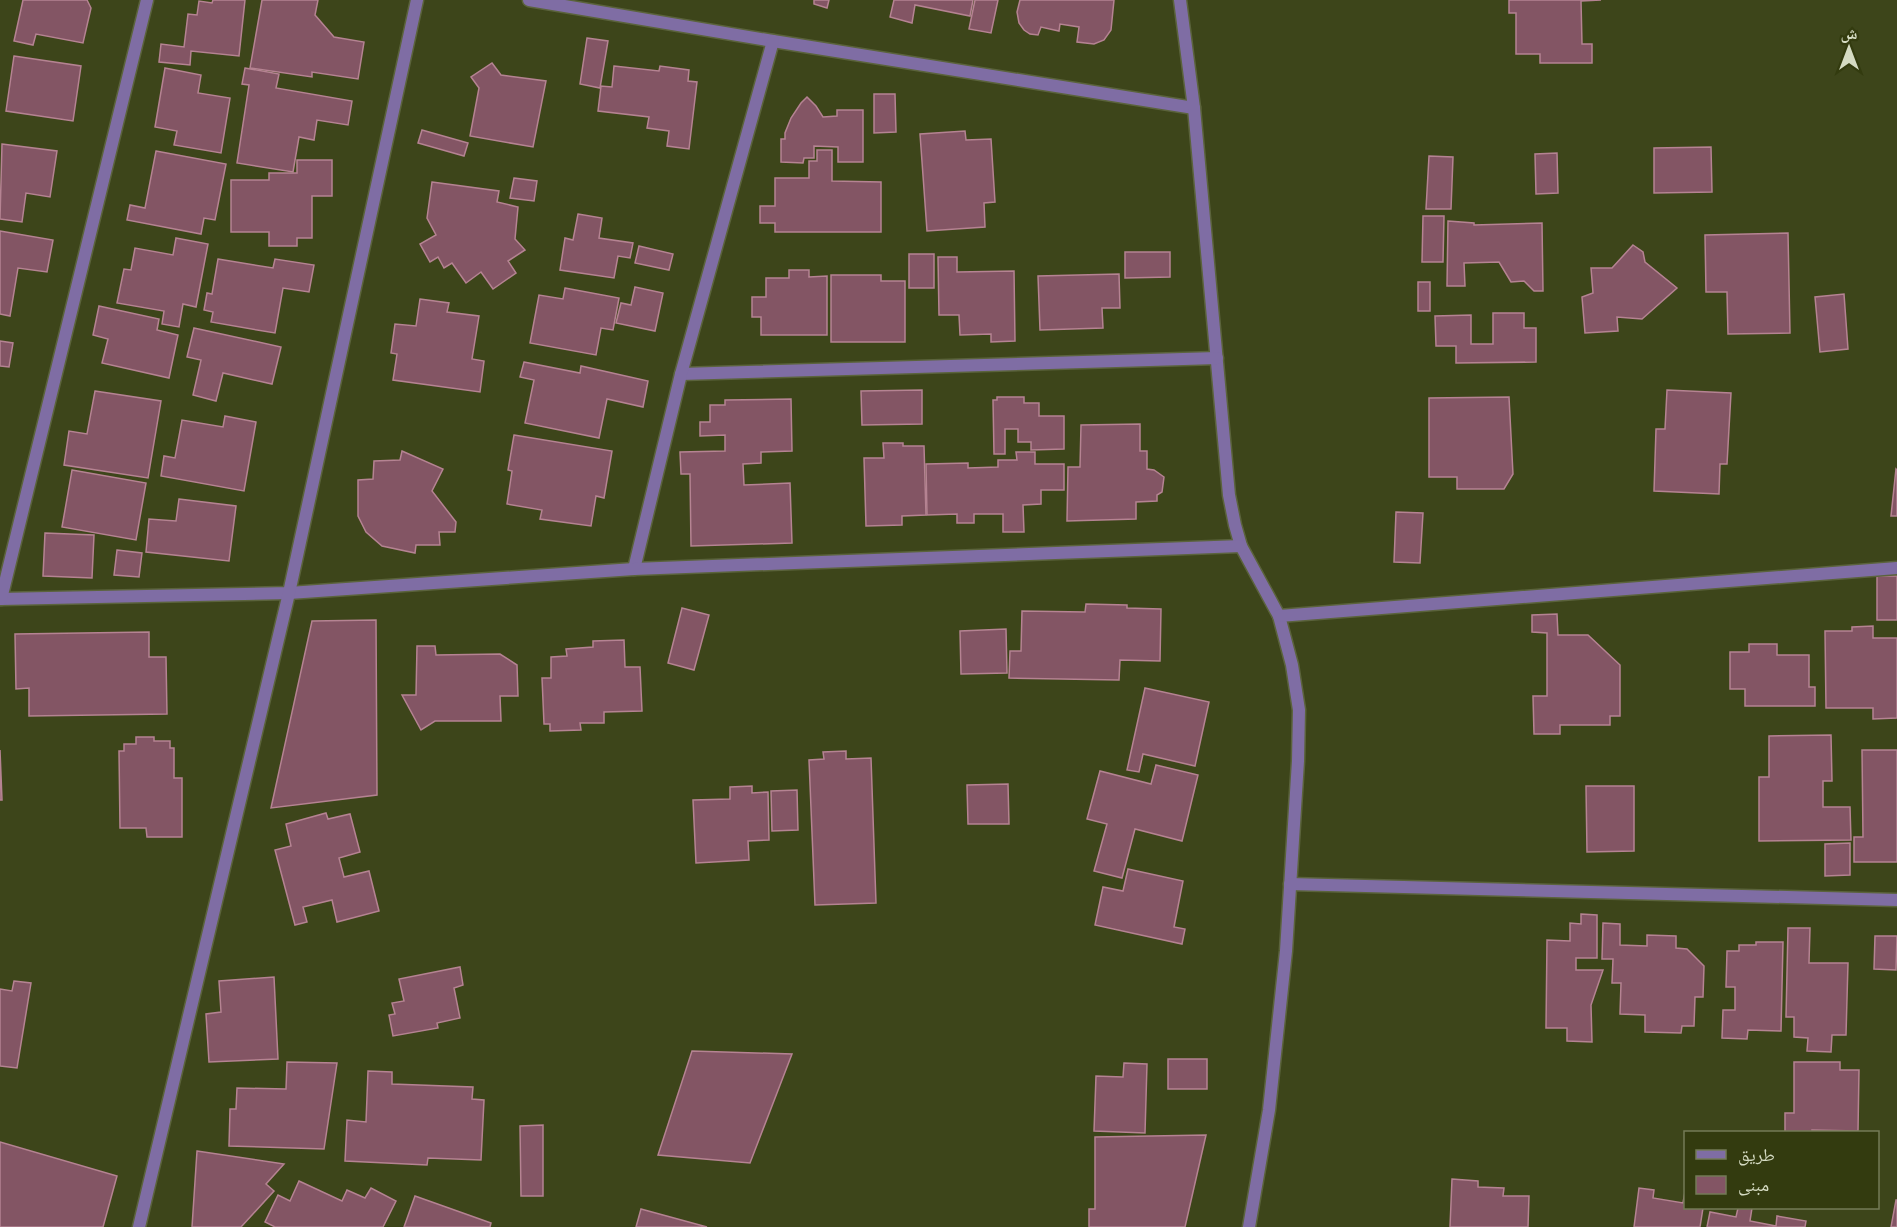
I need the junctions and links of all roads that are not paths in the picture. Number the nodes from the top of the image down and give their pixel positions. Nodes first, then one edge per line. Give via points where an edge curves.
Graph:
1 (147, 0) edge
2 (417, 0) edge
3 (530, 0) edge
4 (1180, 0) edge
5 (773, 41) junction
6 (1194, 108) junction
7 (1217, 358) junction
8 (681, 374) junction
9 (1241, 546) junction
10 (1897, 568) edge
11 (634, 569) junction
12 (289, 593) junction
13 (1, 599) edge
14 (1279, 616) junction
15 (1290, 884) junction
16 (1897, 900) edge
17 (139, 1227) edge
18 (1249, 1227) edge

1 - 13 street
2 - 12 street
3 - 5 street
4 - 6 street
5 - 6 street
5 - 8 street
6 - 7 street
7 - 8 street
7 - 9 street via 1229,495
8 - 11 street
9 - 11 street
9 - 14 street
10 - 14 street
11 - 12 street
12 - 13 street
12 - 17 street
14 - 15 street via 1299,710
15 - 16 street
15 - 18 street via 1269,1110

